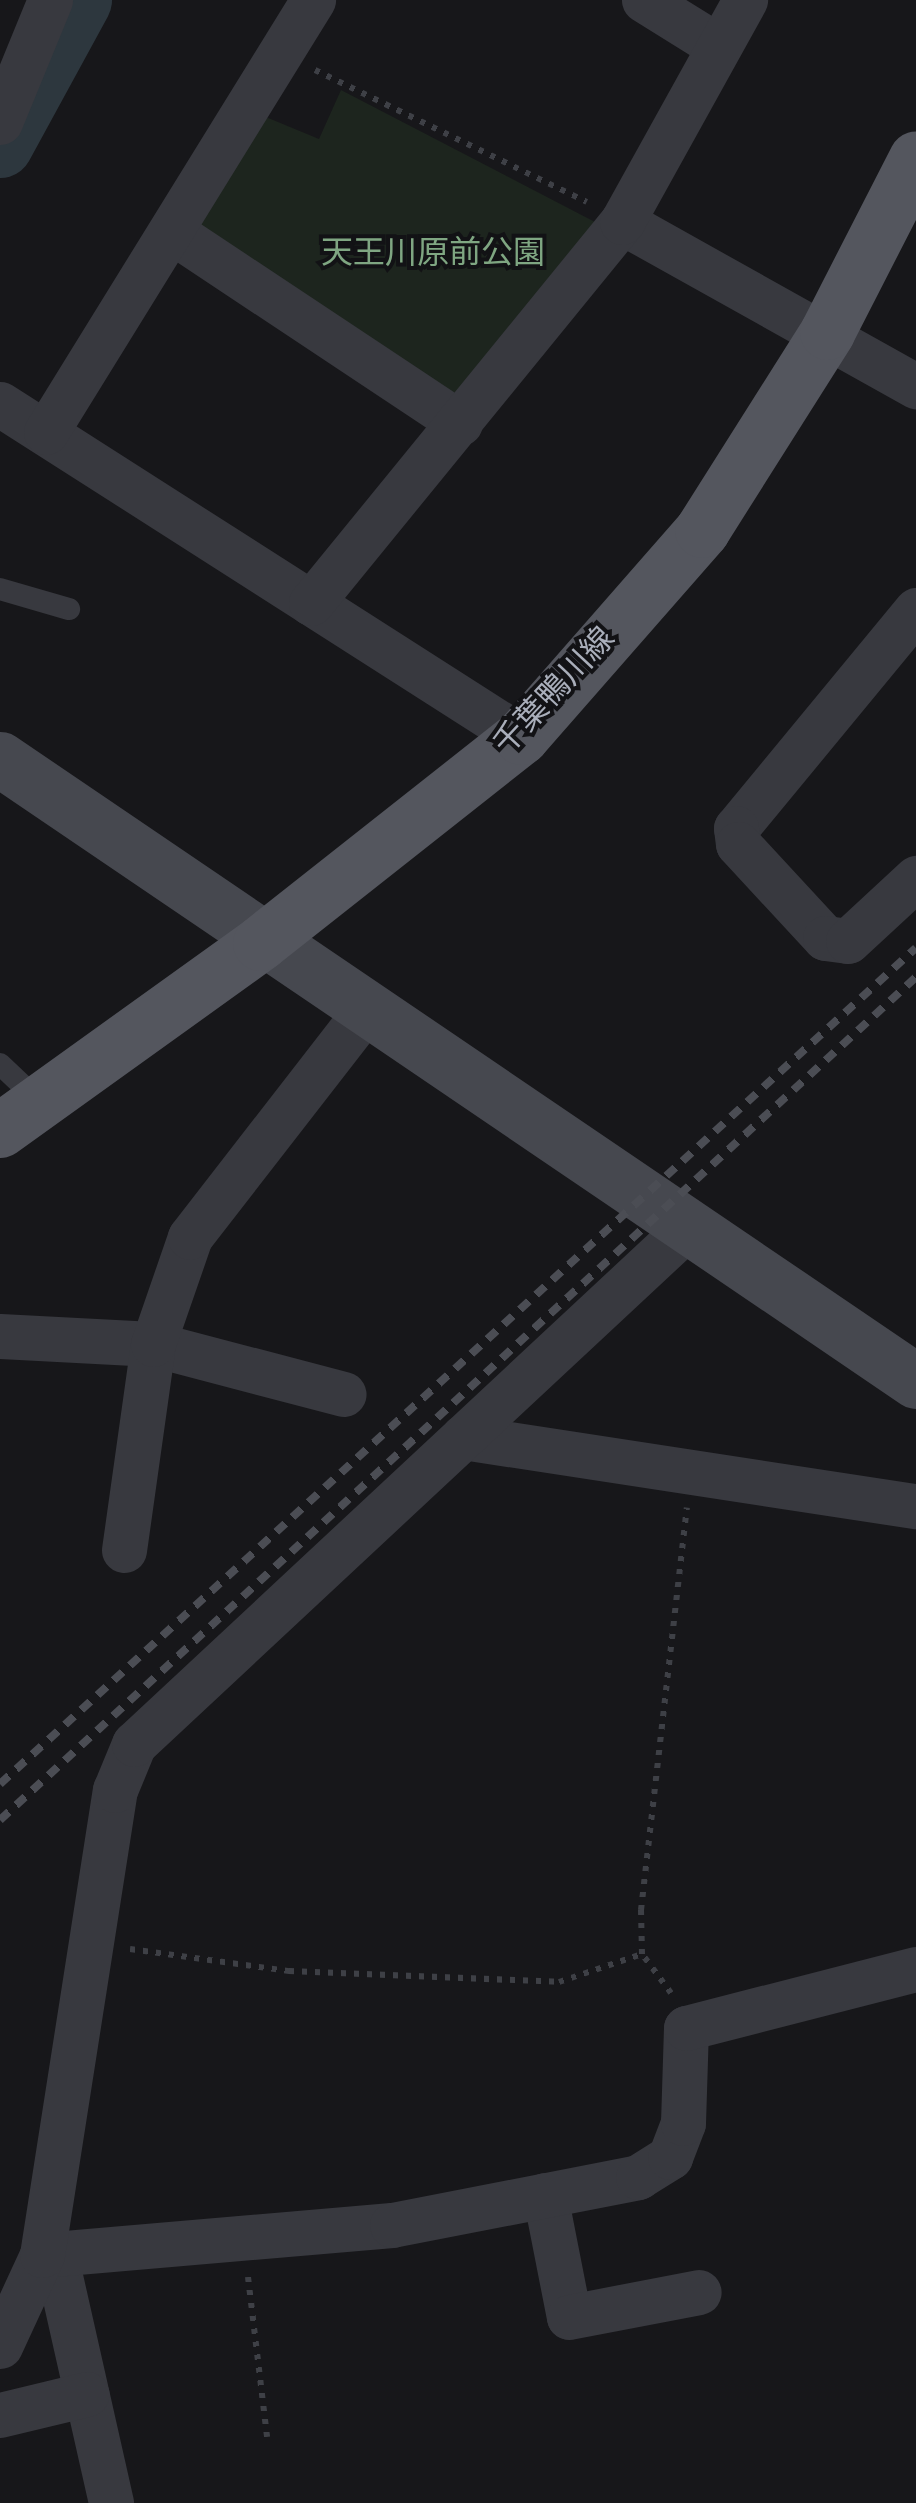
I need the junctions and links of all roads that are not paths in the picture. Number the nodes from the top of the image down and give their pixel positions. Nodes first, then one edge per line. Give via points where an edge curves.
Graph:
1 (50, 0) edge
2 (314, 0) edge
3 (644, 0) edge
4 (745, 0) edge
5 (718, 46) junction
6 (0, 122) edge
7 (916, 158) edge
8 (622, 222) junction
9 (171, 232) junction
10 (828, 332) junction
11 (916, 386) edge
12 (0, 404) edge
13 (460, 423) junction
14 (46, 432) junction
15 (0, 589) edge
16 (311, 602) junction
17 (69, 608) dead end
18 (916, 610) edge
19 (522, 737) junction
20 (0, 759) edge
21 (916, 878) edge
22 (260, 943) junction
23 (364, 1014) junction
24 (9, 1089) edge
25 (686, 1229) junction
26 (0, 1336) edge
27 (153, 1344) junction
28 (916, 1381) edge
29 (344, 1394) dead end
30 (463, 1436) junction
31 (916, 1506) edge
32 (124, 1550) dead end
33 (916, 1969) edge
34 (545, 2195) junction
35 (49, 2254) junction
36 (699, 2292) dead end
37 (0, 2346) edge
38 (86, 2394) junction
39 (0, 2415) edge
40 (111, 2503) edge

1 - 6 street
2 - 9 street
3 - 5 street
4 - 5 street
5 - 8 street
7 - 10 main road, 千葉鴨川線
8 - 10 street
8 - 13 street
9 - 13 street
9 - 14 street
10 - 11 street
10 - 19 main road, 千葉鴨川線 via 702,530
12 - 14 street
13 - 16 street
14 - 16 street
15 - 17 lane
16 - 19 street
18 - 21 street via 736,828 738,844 825,938 848,940
19 - 22 main road, 千葉鴨川線
20 - 22 street
22 - 23 street
22 - 24 main road, 千葉鴨川線
23 - 25 street
23 - 27 street via 190,1238
25 - 28 street
25 - 30 street
26 - 27 street
27 - 29 street
27 - 32 street
30 - 31 street
30 - 35 street via 134,1744 115,1790
33 - 34 street via 686,2028 683,2124 670,2157 638,2176
34 - 35 street via 392,2225 242,2231
34 - 36 street via 569,2316
35 - 37 street
35 - 38 street
38 - 39 street
38 - 40 street

